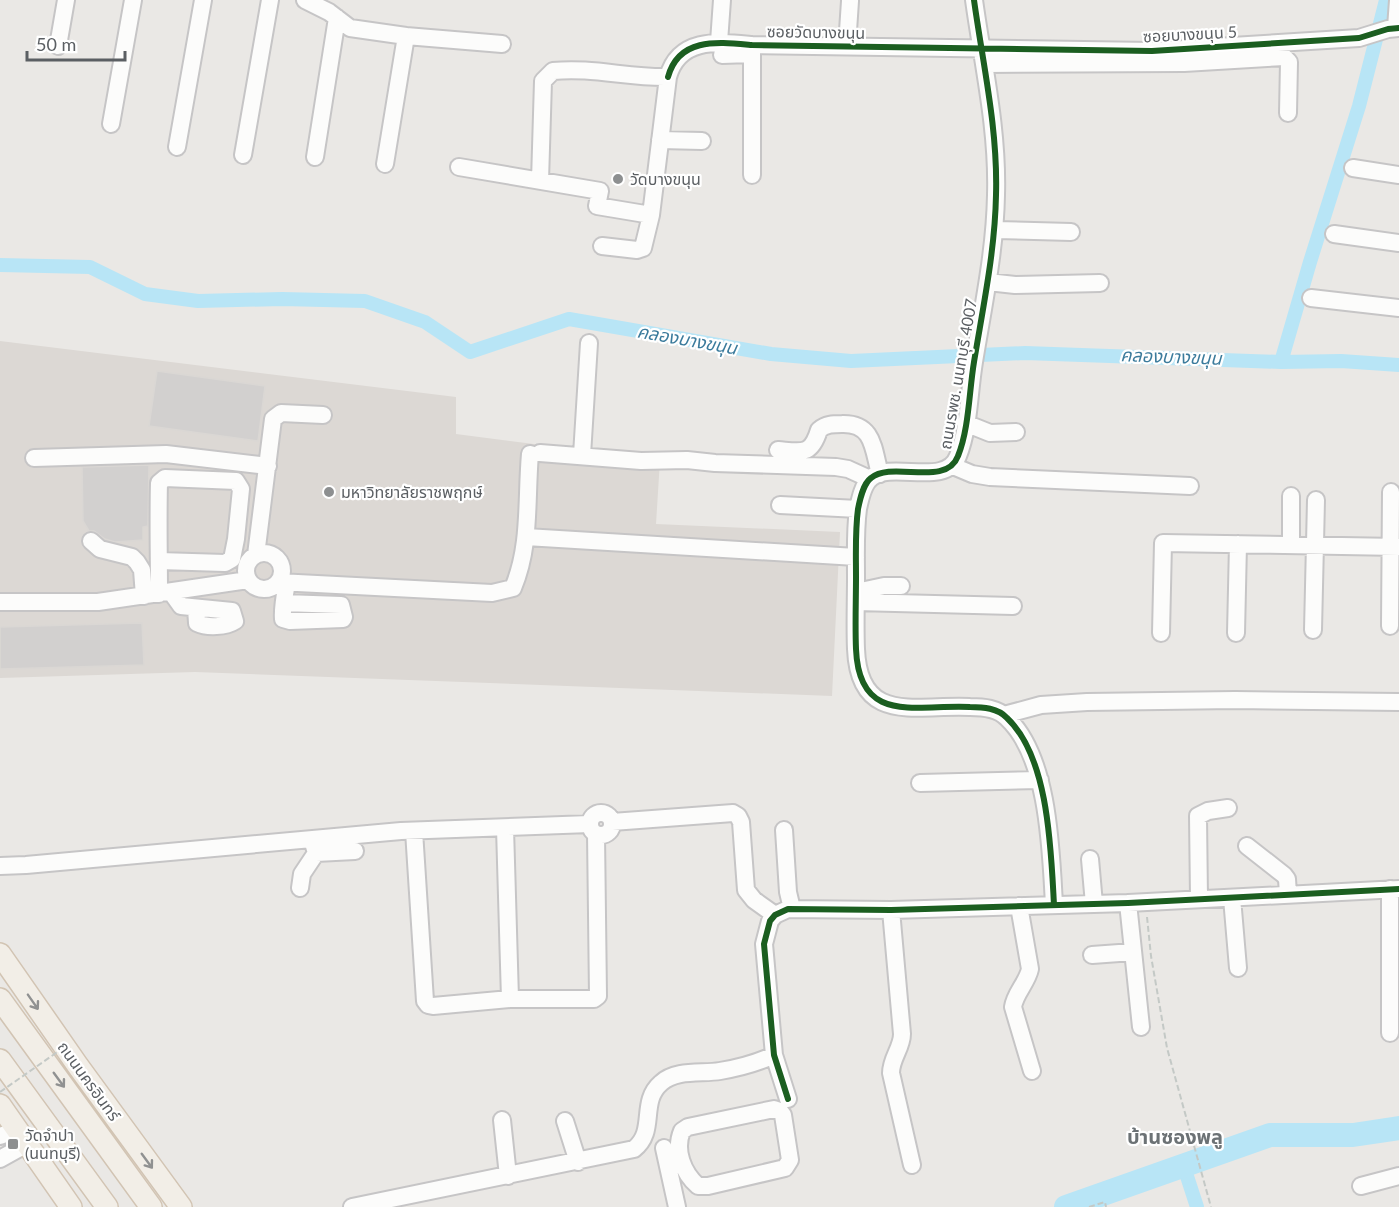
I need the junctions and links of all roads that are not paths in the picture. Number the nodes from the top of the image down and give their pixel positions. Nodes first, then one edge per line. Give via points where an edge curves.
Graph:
1 (66, 0) edge
2 (133, 0) edge
3 (203, 0) edge
4 (270, 0) edge
5 (305, 0) edge
6 (722, 0) edge
7 (974, 0) edge
8 (1398, 0) edge
9 (850, 1) edge
10 (332, 10) edge
11 (1394, 28) edge
12 (406, 36) junction
13 (502, 44) dead end
14 (58, 46) dead end
15 (847, 46) junction
16 (720, 48) junction
17 (752, 49) junction
18 (983, 56) junction
19 (668, 77) junction
20 (1288, 113) dead end
21 (111, 124) dead end
22 (660, 140) junction
23 (702, 141) dead end
24 (177, 147) dead end
25 (243, 155) dead end
26 (315, 157) dead end
27 (385, 164) dead end
28 (459, 167) dead end
29 (1353, 168) dead end
30 (1399, 175) edge
31 (752, 176) dead end
32 (540, 181) junction
33 (651, 215) junction
34 (995, 230) junction
35 (1071, 232) dead end
36 (1334, 234) dead end
37 (1399, 243) edge
38 (602, 246) dead end
39 (988, 282) junction
40 (1100, 283) dead end
41 (1311, 298) dead end
42 (1399, 308) edge
43 (589, 343) dead end
44 (323, 415) dead end
45 (965, 423) junction
46 (1016, 432) dead end
47 (778, 450) dead end
48 (582, 455) junction
49 (34, 458) dead end
50 (268, 466) junction
51 (953, 466) junction
52 (875, 476) junction
53 (1190, 486) dead end
54 (1391, 492) dead end
55 (1291, 496) dead end
56 (1316, 500) dead end
57 (780, 505) dead end
58 (858, 509) junction
59 (526, 537) junction
60 (91, 541) dead end
61 (1238, 544) junction
62 (1291, 545) junction
63 (1315, 547) junction
64 (1395, 547) edge
65 (256, 555) junction
66 (856, 557) junction
67 (159, 561) junction
68 (248, 579) junction
69 (282, 583) junction
70 (902, 586) dead end
71 (158, 594) junction
72 (856, 597) junction
73 (0, 602) edge
74 (284, 603) dead end
75 (1013, 606) dead end
76 (196, 608) dead end
77 (1390, 626) dead end
78 (1313, 630) dead end
79 (1161, 633) dead end
80 (1236, 633) dead end
81 (1399, 702) edge
82 (1004, 715) junction
83 (1040, 780) junction
84 (920, 783) dead end
85 (1228, 808) dead end
86 (506, 828) junction
87 (593, 829) junction
88 (784, 830) dead end
89 (414, 831) junction
90 (314, 846) junction
91 (1247, 846) dead end
92 (355, 851) dead end
93 (1089, 859) dead end
94 (0, 866) edge
95 (300, 888) dead end
96 (1394, 889) edge
97 (1288, 894) junction
98 (1199, 898) junction
99 (1232, 898) junction
100 (1128, 903) junction
101 (1094, 904) junction
102 (1054, 905) junction
103 (1019, 906) junction
104 (792, 909) junction
105 (891, 910) junction
106 (775, 915) junction
107 (1133, 952) junction
108 (0, 954) edge
109 (1092, 955) dead end
110 (1238, 968) dead end
111 (0, 999) edge
112 (510, 999) junction
113 (1141, 1027) dead end
114 (1390, 1033) dead end
115 (774, 1055) junction
116 (0, 1060) edge
117 (1032, 1071) dead end
118 (788, 1099) dead end
119 (0, 1105) edge
120 (502, 1120) dead end
121 (566, 1121) dead end
122 (645, 1135) junction
123 (15, 1137) edge
124 (671, 1151) junction
125 (0, 1159) edge
126 (578, 1162) junction
127 (912, 1166) dead end
128 (508, 1176) junction
129 (1399, 1176) edge
130 (1361, 1186) dead end
131 (414, 1201) edge
132 (70, 1207) edge
133 (106, 1207) edge
134 (152, 1207) edge
135 (181, 1207) edge
136 (351, 1207) edge
137 (677, 1207) edge

1 - 14 street
2 - 21 street
3 - 24 street
4 - 25 street
5 - 10 street
6 - 16 street
7 - 18 street, ถนนรพช. นนทบุรี 4007
8 - 11 street
9 - 15 street
10 - 12 street via 350,28
10 - 26 street
11 - 18 street, ซอยบางขนุน 5 via 1365,38
12 - 13 street
12 - 27 street
15 - 17 street, ซอยวัดบางขนุน
15 - 18 street, ซอยวัดบางขนุน
16 - 17 street, ซอยวัดบางขนุน
16 - 19 street, ซอยวัดบางขนุน via 690,47 670,67
17 - 31 street
18 - 20 street via 1184,63 1284,57 1289,62
18 - 34 street, ถนนรพช. นนทบุรี 4007 via 994,135
19 - 22 street
19 - 32 street via 586,69 553,71 543,81
22 - 23 street
22 - 33 street
28 - 32 street
29 - 30 street
32 - 33 street via 600,191 597,206
33 - 38 street via 643,248
34 - 35 street
34 - 39 street, ถนนรพช. นนทบุรี 4007
36 - 37 street
39 - 40 street
39 - 45 street, ถนนรพช. นนทบุรี 4007
41 - 42 street
43 - 48 street
44 - 50 street via 277,414 273,419
45 - 46 street via 990,434
45 - 51 street, ถนนรพช. นนทบุรี 4007
47 - 52 street via 809,450 819,430 829,424 859,425 870,437
48 - 52 street via 641,461 836,467
48 - 59 street via 535,454
49 - 50 street via 166,454
50 - 65 street
51 - 52 street, ถนนรพช. นนทบุรี 4007 via 939,471
51 - 53 street via 990,477
52 - 58 street via 864,488
54 - 64 street
55 - 62 street
56 - 63 street
57 - 58 street
58 - 66 street
59 - 66 street
59 - 69 street via 521,571 513,588 492,593
60 - 71 street via 100,549 132,557
61 - 62 street
61 - 79 street via 1163,543
61 - 80 street
62 - 63 street
63 - 64 street
63 - 78 street
64 - 77 street
65 - 68 street via 247,565
65 - 69 street via 268,554 278,560
66 - 72 street
67 - 67 street via 161,480 236,481 241,489 232,559 225,563
67 - 71 street
68 - 69 street via 266,589
68 - 71 street
69 - 74 street
70 - 72 street via 884,586
71 - 73 street via 98,602
71 - 76 street via 179,605
72 - 75 street
72 - 82 street via 857,667 866,690 875,699 897,706 979,707
81 - 82 street via 1087,702 1041,705
82 - 83 street via 1024,741
83 - 84 street
83 - 102 street via 1050,832
85 - 98 street via 1198,816
86 - 87 street
86 - 89 street
86 - 112 street
87 - 106 street via 592,817 601,813 612,822 733,813 741,822 746,890
87 - 112 street via 598,996
88 - 104 street
89 - 90 street
89 - 112 street via 425,1001 433,1006
90 - 92 street
90 - 94 street
90 - 95 street
91 - 97 street via 1284,875
93 - 101 street
96 - 97 street
96 - 114 street
97 - 99 street
98 - 99 street
98 - 100 street
99 - 110 street
100 - 101 street
100 - 107 street
101 - 102 street
102 - 103 street
103 - 105 street
103 - 117 street via 1030,969 1012,1007
104 - 105 street
104 - 106 street
105 - 127 street via 902,1040 891,1073
106 - 115 street via 766,929 764,944
107 - 109 street
107 - 113 street
108 -> 135 main road, ถนนนครอินทร์
111 -> 134 main road, ถนนนครอินทร์
115 - 118 street
115 - 122 street via 720,1071 674,1075 660,1083 648,1104
116 - 133 main road
119 - 123 main road
120 - 128 street
121 - 126 street
122 - 124 street
122 - 126 street via 634,1149
123 - 125 street
123 - 132 main road
124 - 124 street via 698,1186 785,1168 790,1160 783,1115 774,1109 688,1127
124 - 137 street
126 - 128 street
128 - 131 street
129 - 130 street
131 - 136 street

